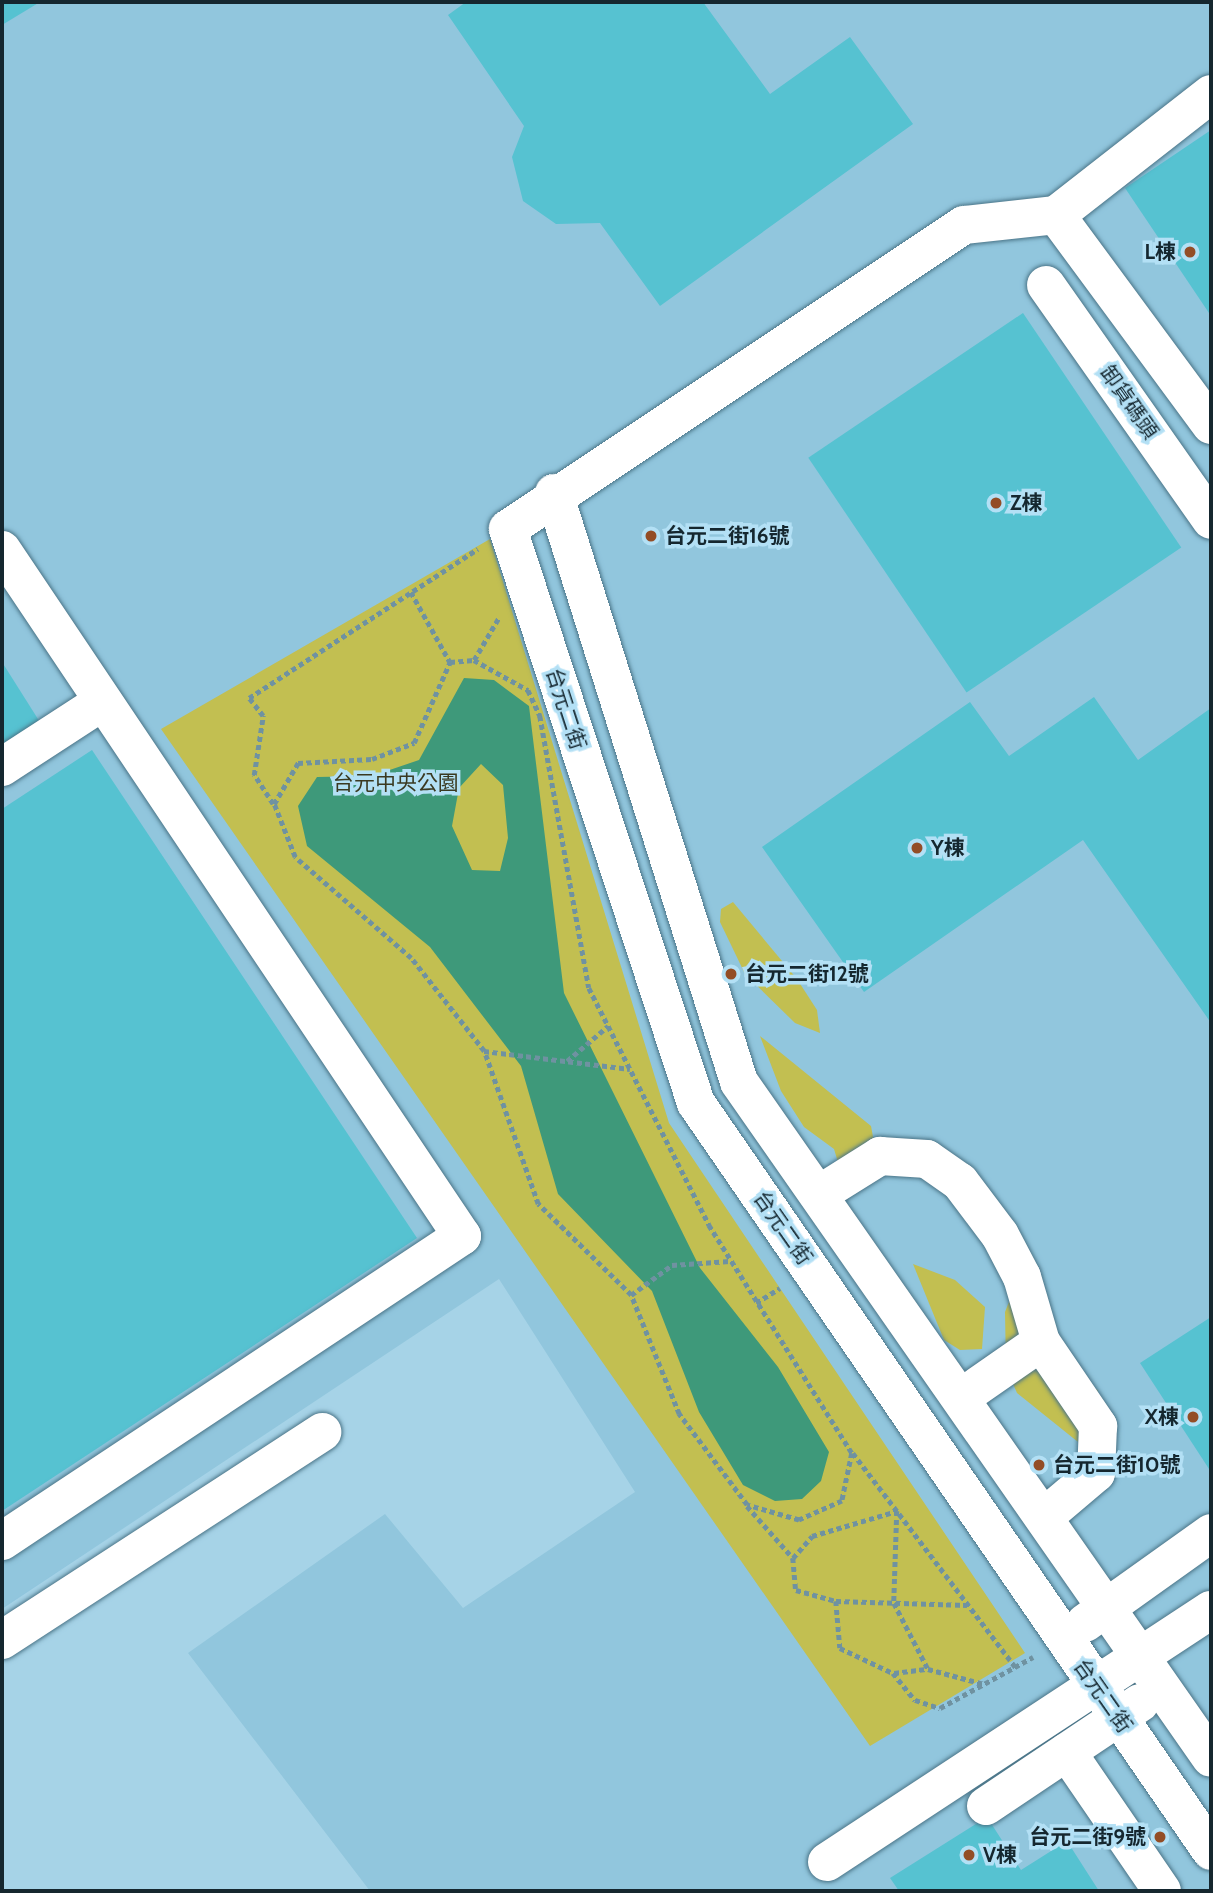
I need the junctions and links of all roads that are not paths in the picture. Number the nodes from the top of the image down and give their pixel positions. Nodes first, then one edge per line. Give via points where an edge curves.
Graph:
1 (1211, 94) edge
2 (1056, 215) junction
3 (1046, 285) dead end
4 (1211, 425) edge
5 (554, 493) junction
6 (1211, 520) edge
7 (2, 550) edge
8 (102, 702) junction
9 (2, 767) edge
10 (821, 1194) junction
11 (1041, 1342) junction
12 (962, 1397) junction
13 (323, 1432) dead end
14 (1044, 1517) junction
15 (1211, 1533) edge
16 (2, 1541) edge
17 (1106, 1608) junction
18 (1211, 1610) edge
19 (1063, 1638) junction
20 (2, 1640) edge
21 (1139, 1655) junction
22 (1095, 1684) junction
23 (1162, 1688) junction
24 (1118, 1717) junction
25 (1067, 1752) junction
26 (1211, 1758) edge
27 (986, 1806) dead end
28 (1211, 1851) edge
29 (827, 1862) dead end
30 (1162, 1891) edge

1 - 2 lane
2 - 4 lane
2 - 5 lane via 964,225
3 - 6 lane, 卸貨碼頭
5 - 10 lane via 739,1082
5 - 19 lane, 台元二街 via 508,529 696,1103
7 - 8 lane
8 - 9 lane
8 - 16 lane via 462,1236
10 - 11 lane via 880,1156 903,1155 938,1167 960,1182 1000,1235 1022,1277
10 - 12 lane
11 - 12 lane
11 - 14 lane via 1098,1426 1101,1461 1083,1488
12 - 14 lane
13 - 20 lane
14 - 17 lane
15 - 17 lane
17 - 19 lane
17 - 21 lane
18 - 21 lane
19 - 22 lane, 台元二街
21 - 22 lane
21 - 23 lane
22 - 24 lane, 台元二街
22 - 29 lane
23 - 24 lane
23 - 26 lane
24 - 25 lane
24 - 28 lane, 台元二街
25 - 27 lane
25 - 30 lane

